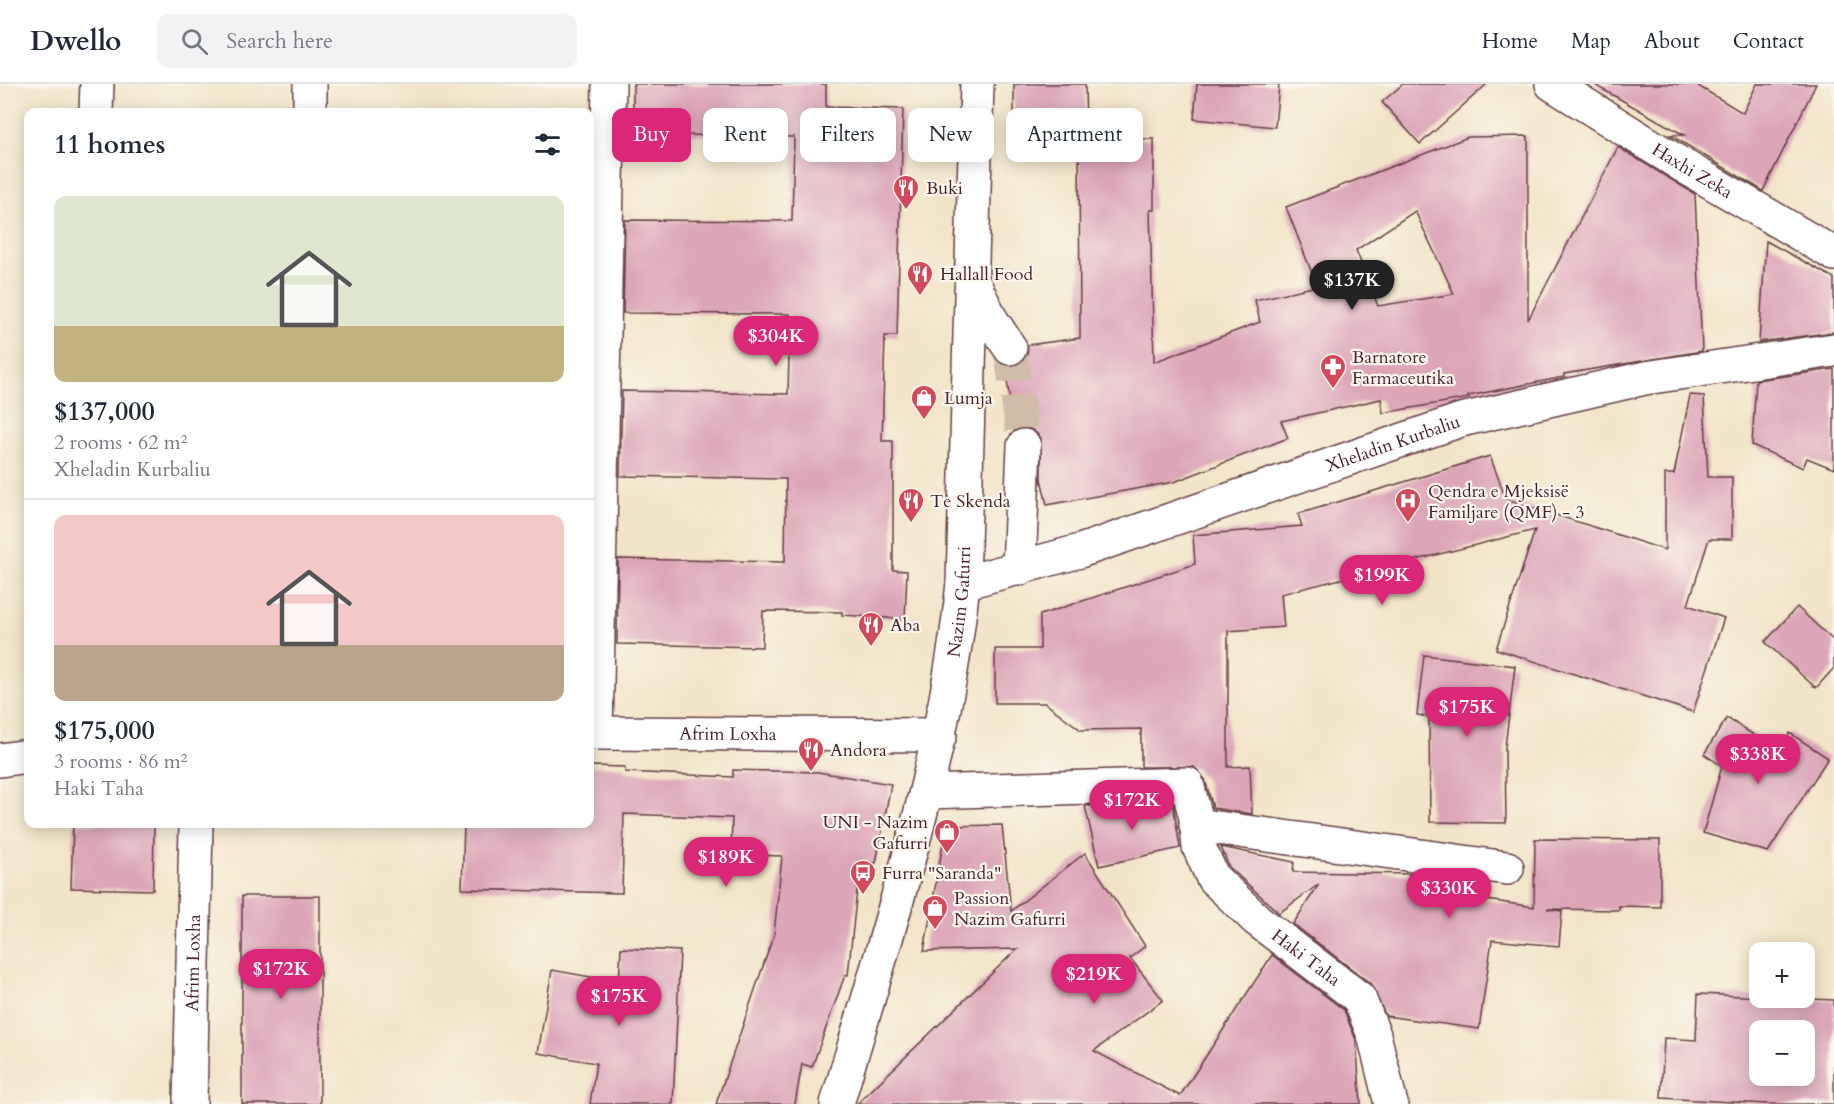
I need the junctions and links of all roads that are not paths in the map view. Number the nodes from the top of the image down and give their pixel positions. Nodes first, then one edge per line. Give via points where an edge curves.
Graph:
1 (97, 84) edge
2 (310, 84) edge
3 (609, 84) edge
4 (977, 84) edge
5 (1552, 84) edge
6 (96, 108) edge
7 (310, 108) edge
8 (599, 201) edge
9 (1834, 254) edge
10 (973, 280) junction
11 (1010, 348) tunnel mouth
12 (1834, 350) edge
13 (1024, 446) tunnel mouth
14 (1019, 569) junction
15 (963, 583) junction
16 (594, 644) edge
17 (594, 733) edge
18 (940, 735) junction
19 (24, 757) edge
20 (0, 760) edge
21 (926, 792) junction
22 (1196, 825) junction
23 (196, 828) edge
24 (1507, 868) dead end
25 (839, 1103) edge
26 (190, 1104) edge
27 (1392, 1104) edge

1 - 6 street
2 - 7 street
3 - 8 street
4 - 10 street, Nazim Gafurri
5 - 9 street, Haxhi Zeka
8 - 16 street
10 - 11 street
10 - 15 street, Nazim Gafurri
12 - 14 street, Xheladin Kurbaliu via 1645,378 1461,420
13 - 14 street
14 - 15 street, Xheladin Kurbaliu
15 - 18 street, Nazim Gafurri
17 - 18 street, Afrim Loxha
18 - 21 street, Nazim Gafurri
19 - 20 street
21 - 22 street, Haki Taha via 1187,784
21 - 25 street, Nazim Gafurri
22 - 24 street
22 - 27 street, Haki Taha via 1199,847 1213,878 1257,920 1359,998 1374,1035
23 - 26 street, Afrim Loxha

